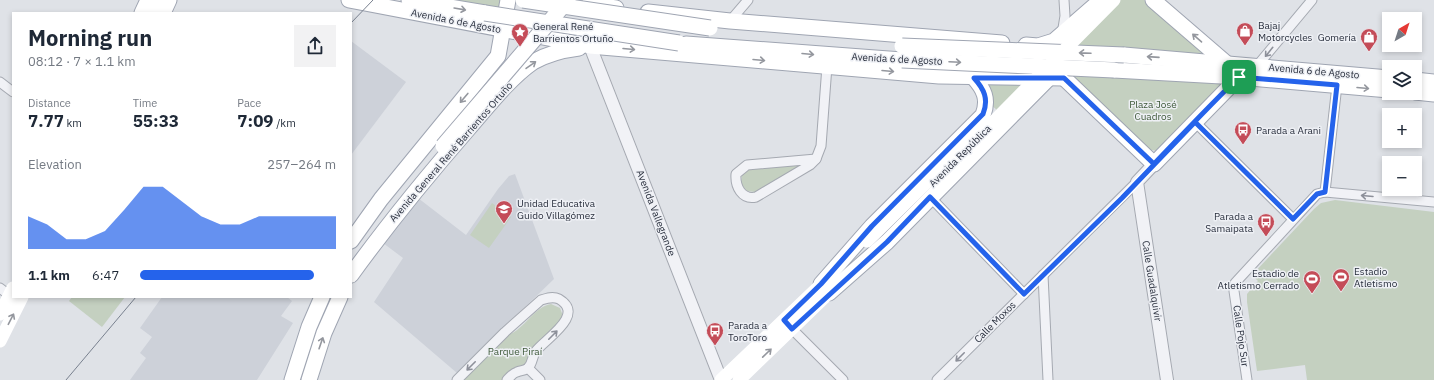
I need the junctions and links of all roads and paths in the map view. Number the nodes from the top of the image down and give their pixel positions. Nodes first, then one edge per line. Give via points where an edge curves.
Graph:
1 (148, 0) edge
2 (157, 0) edge
3 (169, 0) edge
4 (349, 0) edge
5 (409, 0) edge
6 (508, 0) edge
7 (523, 0) edge
8 (562, 0) edge
9 (568, 0) edge
10 (579, 0) edge
11 (590, 0) edge
12 (748, 0) edge
13 (1064, 0) edge
14 (1101, 0) edge
15 (1108, 0) edge
16 (1114, 0) edge
17 (1153, 0) edge
18 (1312, 0) edge
19 (142, 12) edge
20 (151, 12) edge
21 (163, 12) edge
22 (730, 21) junction
23 (503, 30) junction
24 (1061, 36) junction
25 (590, 46) junction
26 (1038, 46) junction
27 (902, 53) junction
28 (1226, 63) junction
29 (827, 66) junction
30 (1257, 66) junction
31 (1239, 77) junction
32 (1382, 77) edge
33 (974, 78) junction
34 (1057, 78) junction
35 (1422, 81) edge
36 (0, 82) edge
37 (1434, 82) edge
38 (1337, 85) junction
39 (1382, 89) edge
40 (12, 91) edge
41 (1422, 93) edge
42 (1434, 94) edge
43 (1195, 122) junction
44 (442, 145) junction
45 (816, 159) junction
46 (1154, 164) junction
47 (936, 177) junction
48 (1137, 182) junction
49 (1325, 192) junction
50 (930, 197) junction
51 (1434, 202) edge
52 (1293, 219) junction
53 (352, 240) edge
54 (352, 249) edge
55 (352, 272) edge
56 (352, 273) edge
57 (1043, 275) junction
58 (825, 288) junction
59 (1024, 294) junction
60 (12, 296) edge
61 (12, 298) edge
62 (322, 298) edge
63 (340, 298) edge
64 (0, 314) edge
65 (788, 325) junction
66 (0, 341) edge
67 (528, 368) junction
68 (292, 380) edge
69 (309, 380) edge
70 (457, 380) edge
71 (508, 380) edge
72 (540, 380) edge
73 (721, 380) edge
74 (739, 380) edge
75 (843, 380) edge
76 (937, 380) edge
77 (1048, 380) edge
78 (1167, 380) edge
79 (1247, 380) edge

1 - 19 main road
2 - 20 main road
3 - 21 main road
4 - 23 main road, Avenida 6 de Agosto
5 -> 27 main road, Avenida 6 de Agosto, bridge via 679,43
6 - 23 main road
7 - 27 main road, Avenida 6 de Agosto, bridge
8 - 44 main road, bridge
9 - 44 main road, bridge
10 - 23 main road via 547,25
11 - 22 main road via 603,6
12 - 22 street
13 - 24 street via 1065,16
14 - 24 main road
15 - 47 main road, Avenida República, bridge
16 - 47 main road, Avenida República, bridge
28 -> 17 main road
18 -> 30 street
22 - 26 main road
23 - 25 main road, Avenida 6 de Agosto
23 -> 53 main road via 498,56 381,199
24 - 26 main road via 1046,45
24 - 34 main road via 1056,48
25 -> 29 main road, Avenida 6 de Agosto
56 -> 25 main road, Avenida General René Barrientos Ortuño via 446,154 520,73 533,62 548,55
25 - 73 street, Avenida Vallegrande
26 - 34 main road via 1051,57
28 -> 27 main road, Avenida 6 de Agosto, bridge via 1124,55
27 -> 31 main road, Avenida 6 de Agosto, bridge
28 - 30 main road, Avenida 6 de Agosto
29 -> 33 main road, Avenida 6 de Agosto
29 - 45 street via 821,146
30 - 32 main road, Avenida 6 de Agosto
31 - 38 main road, Avenida 6 de Agosto
31 - 43 main road, Calle Moxos
33 - 34 main road, Avenida 6 de Agosto
33 - 58 main road via 986,98 983,114 872,226
34 - 46 main road
34 - 50 main road
35 - 37 main road
36 - 40 street
38 -> 39 main road, Avenida 6 de Agosto
38 - 49 street
41 - 42 main road
43 - 46 main road, Calle Moxos
43 - 52 street
44 - 54 main road
44 - 55 main road via 386,213 366,242
45 - 45 street via 747,165 736,174 736,181 744,196 756,197 810,166
46 - 48 street, Calle Moxos
47 - 58 main road, Avenida República
48 - 57 street, Calle Moxos
48 - 78 street, Calle Guadalquivir
51 -> 49 street
49 - 52 street, Calle Pojo Sur via 1317,194
50 - 58 main road via 887,242
50 - 59 street
52 - 79 street, Calle Pojo Sur via 1235,283
57 - 59 street, Calle Moxos
57 - 77 street
58 - 65 main road, Avenida República
59 -> 76 street, Calle Moxos
60 - 64 main road
66 -> 61 main road
62 - 68 main road
69 -> 63 main road via 324,333
65 - 73 main road, Avenida República
74 -> 65 main road, Avenida República
65 - 75 street
67 -> 70 street via 535,352 567,318 566,306 557,298 548,297 541,300
67 - 71 street via 516,372
67 - 72 street

